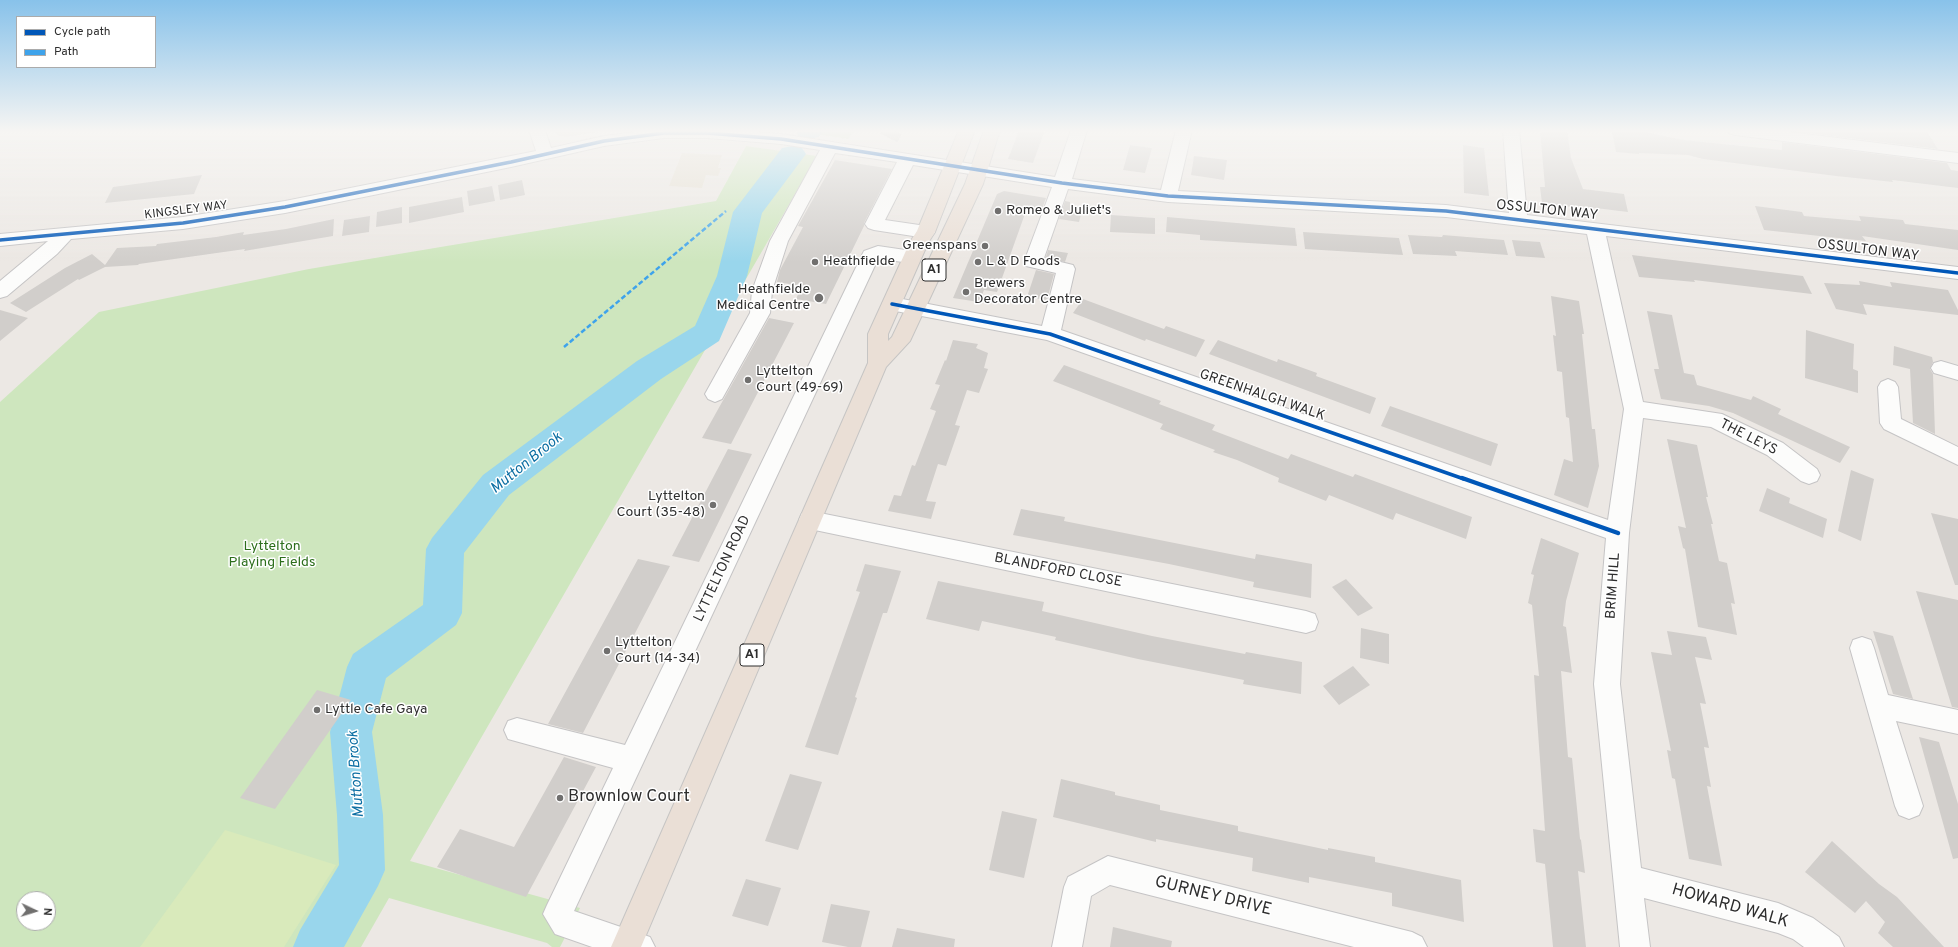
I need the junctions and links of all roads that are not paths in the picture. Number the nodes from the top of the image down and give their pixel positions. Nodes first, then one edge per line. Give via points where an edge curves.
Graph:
1 (448, 174) edge
2 (815, 174) edge
3 (899, 174) edge
4 (961, 174) edge
5 (968, 174) edge
6 (1005, 174) edge
7 (1040, 174) edge
8 (1065, 174) edge
9 (1173, 174) edge
10 (1512, 174) edge
11 (1062, 183) junction
12 (998, 186) dead end
13 (1168, 196) junction
14 (1519, 220) junction
15 (1595, 228) junction
16 (926, 232) junction
17 (65, 235) junction
18 (0, 240) edge
19 (912, 257) junction
20 (1958, 273) edge
21 (0, 291) edge
22 (892, 304) junction
23 (915, 308) junction
24 (1050, 334) junction
25 (878, 363) junction
26 (1888, 387) dead end
27 (715, 394) dead end
28 (1634, 409) junction
29 (1958, 457) edge
30 (1809, 475) dead end
31 (810, 520) junction
32 (1618, 533) junction
33 (1306, 622) dead end
34 (1862, 648) dead end
35 (1878, 705) junction
36 (1958, 722) edge
37 (517, 730) dead end
38 (632, 760) junction
39 (1909, 806) dead end
40 (1627, 879) junction
41 (631, 946) edge
42 (1067, 947) edge
43 (1412, 947) edge
44 (1635, 947) edge
45 (1829, 947) edge

1 - 17 street, KINGSLEY WAY via 285,208 183,223
2 - 27 street via 779,241 762,291 760,313
3 - 16 street via 874,224
4 - 16 highway, LYTTELTON ROAD / A1
5 - 23 highway, LYTTELTON ROAD / A1 via 974,184
6 - 11 street, OSSULTON WAY
7 - 11 street
8 - 11 street
9 - 13 street
10 - 14 street
11 - 12 street
11 - 13 street, OSSULTON WAY
11 - 24 street via 1036,263 1066,269
13 - 14 street, OSSULTON WAY via 1446,211
14 - 15 street, OSSULTON WAY
15 - 20 street, OSSULTON WAY
15 - 28 street, BRIM HILL
16 - 19 highway, LYTTELTON ROAD / A1
17 - 18 street, KINGSLEY WAY
17 - 21 street
19 - 22 highway, LYTTELTON ROAD / A1
19 - 38 street, LYTTELTON ROAD via 878,252 871,255
22 - 23 street, GREENHALGH WALK
22 - 25 highway, LYTTELTON ROAD / A1 via 878,334
23 - 24 street, GREENHALGH WALK
23 - 25 highway, LYTTELTON ROAD / A1 via 900,341
24 - 32 street, GREENHALGH WALK
25 - 31 highway, LYTTELTON ROAD / A1
26 - 29 street via 1891,422
28 - 30 street, THE LEYS via 1715,420 1775,449
28 - 32 street, BRIM HILL
31 - 33 street, BLANDFORD CLOSE
31 - 41 highway, LYTTELTON ROAD / A1
32 - 40 street, BRIM HILL via 1607,684
34 - 35 street
35 - 36 street
35 - 39 street
37 - 38 street
38 - 41 street, LYTTELTON ROAD via 558,914 565,924
40 - 44 street, BRIM HILL
40 - 45 street, HOWARD WALK via 1778,918 1803,928
42 - 43 street, GURNEY DRIVE via 1078,887 1108,870

